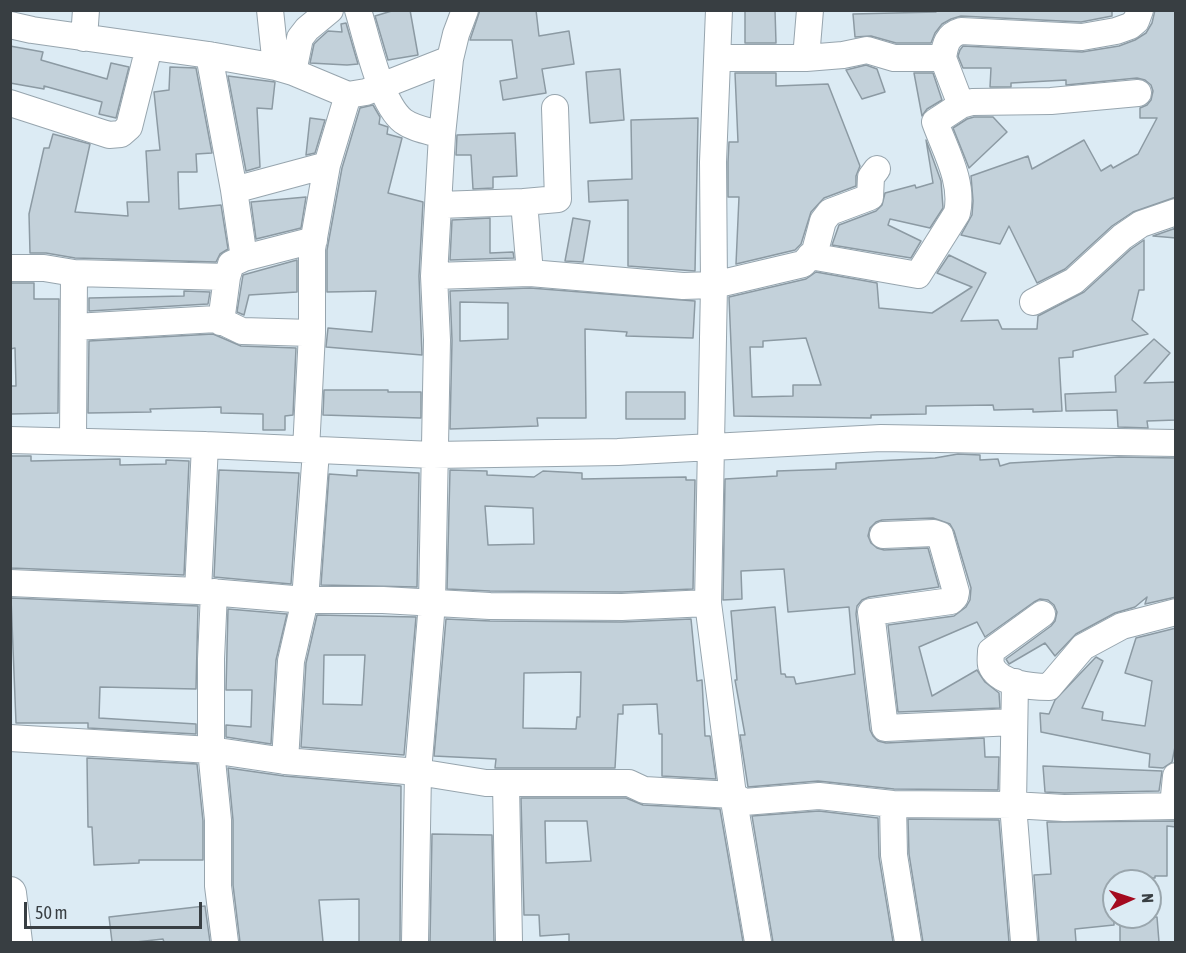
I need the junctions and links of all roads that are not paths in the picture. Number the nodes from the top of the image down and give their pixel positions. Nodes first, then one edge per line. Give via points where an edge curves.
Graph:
1 (86, 10) edge
2 (270, 10) edge
3 (330, 10) edge
4 (358, 10) edge
5 (465, 10) edge
6 (719, 10) edge
7 (810, 10) edge
8 (1140, 10) edge
9 (1010, 21) edge
10 (25, 22) edge
11 (84, 38) junction
12 (148, 47) junction
13 (209, 55) junction
14 (718, 58) junction
15 (806, 58) junction
16 (943, 58) junction
17 (450, 59) junction
18 (284, 69) junction
19 (380, 86) junction
20 (1138, 93) dead end
21 (348, 95) junction
22 (10, 103) edge
23 (960, 105) junction
24 (555, 108) dead end
25 (442, 135) junction
26 (327, 165) junction
27 (876, 169) dead end
28 (234, 190) junction
29 (524, 202) junction
30 (439, 205) junction
31 (1176, 212) edge
32 (314, 240) junction
33 (810, 256) junction
34 (10, 268) edge
35 (235, 268) junction
36 (74, 273) junction
37 (530, 273) junction
38 (434, 276) junction
39 (714, 285) junction
40 (1032, 302) dead end
41 (221, 322) junction
42 (74, 327) junction
43 (312, 333) junction
44 (10, 440) edge
45 (73, 441) junction
46 (1176, 443) edge
47 (205, 445) junction
48 (711, 448) junction
49 (311, 450) junction
50 (433, 455) junction
51 (883, 535) dead end
52 (10, 583) edge
53 (206, 591) junction
54 (305, 600) junction
55 (432, 603) junction
56 (708, 603) junction
57 (1176, 612) edge
58 (1042, 614) dead end
59 (1015, 682) junction
60 (1014, 722) junction
61 (10, 738) edge
62 (212, 750) junction
63 (285, 761) junction
64 (418, 772) junction
65 (1176, 776) edge
66 (506, 784) junction
67 (734, 795) junction
68 (893, 804) junction
69 (1013, 805) junction
70 (1174, 806) edge
71 (10, 893) edge
72 (16, 942) edge
73 (225, 942) edge
74 (415, 942) edge
75 (509, 942) edge
76 (758, 942) edge
77 (908, 942) edge
78 (1024, 942) edge

1 - 11 street
2 - 18 street
3 - 18 street via 307,29
4 - 19 street
5 - 17 street
6 - 14 street
7 - 15 street
8 - 9 street via 1136,21 1116,31 1082,37
9 - 16 street via 954,33 945,45
10 - 11 street
11 - 12 street
12 - 13 street
12 - 22 street via 129,127 121,134 109,135
13 - 18 street
13 - 28 street
14 - 15 street
14 - 39 street via 713,162
15 - 16 street via 867,50 894,58
16 - 23 street
17 - 19 street
17 - 25 street
18 - 21 street
19 - 21 street
19 - 25 street via 402,120
20 - 23 street
21 - 26 street
23 - 33 street via 935,122 960,201 957,213 918,275
24 - 29 street via 558,199
25 - 30 street
26 - 28 street
26 - 32 street
27 - 33 street via 871,177 870,196 825,216
28 - 35 street
29 - 30 street
29 - 37 street
30 - 38 street
31 - 40 street via 1142,224 1106,250 1074,281
32 - 35 street
32 - 43 street
33 - 39 street via 803,264
34 - 36 street
35 - 36 street
35 - 41 street
36 - 42 street
37 - 38 street
37 - 39 street via 683,286
38 - 50 street
39 - 48 street
41 - 42 street via 217,319
41 - 43 street via 242,331
42 - 45 street
43 - 49 street
44 - 45 street
45 - 47 street
46 - 48 street via 881,438
47 - 49 street
47 - 53 street
48 - 50 street
48 - 56 street
49 - 50 street
49 - 54 street
50 - 55 street
51 - 60 street via 940,535 956,592 951,600 870,612 885,728
52 - 53 street
53 - 54 street
53 - 62 street
54 - 55 street
54 - 63 street via 291,661
55 - 56 street via 622,607
55 - 64 street
56 - 67 street
57 - 59 street via 1122,626 1083,647 1049,687
58 - 59 street via 991,651 991,665 998,676
59 - 60 street
60 - 69 street
61 - 62 street
62 - 63 street
62 - 73 street via 218,886
63 - 64 street
64 - 66 street
64 - 74 street
65 - 70 street
66 - 67 street via 629,783 644,790
66 - 75 street
67 - 68 street via 744,802 819,796
67 - 76 street
68 - 69 street
68 - 77 street via 894,855
69 - 70 street
69 - 78 street
71 - 72 main road

